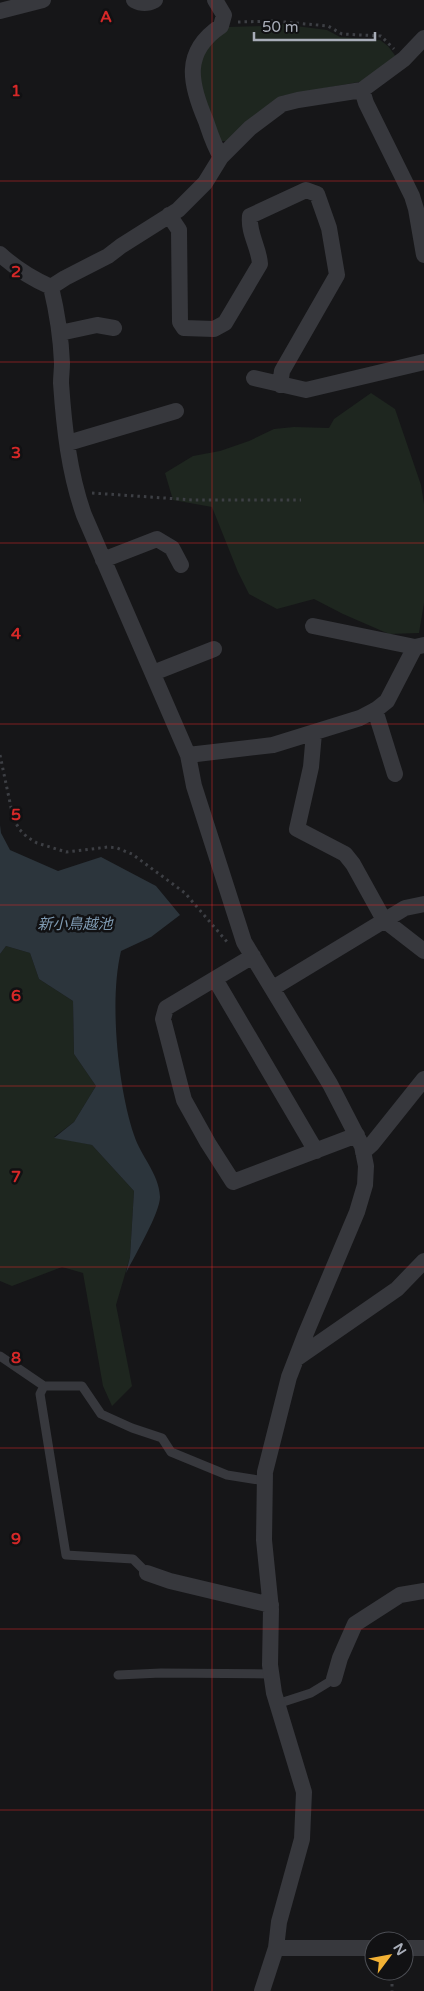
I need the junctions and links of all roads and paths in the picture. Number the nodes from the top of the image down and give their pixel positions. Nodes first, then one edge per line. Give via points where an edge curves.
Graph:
1 (43, 0) edge
2 (134, 0) edge
3 (154, 0) edge
4 (215, 0) edge
5 (0, 11) edge
6 (221, 26) junction
7 (424, 38) edge
8 (404, 59) junction
9 (362, 90) junction
10 (221, 157) junction
11 (169, 216) junction
12 (0, 254) edge
13 (424, 256) edge
14 (51, 287) junction
15 (114, 328) dead end
16 (60, 333) junction
17 (424, 362) edge
18 (254, 378) dead end
19 (280, 385) junction
20 (176, 411) dead end
21 (68, 443) junction
22 (76, 492) junction
23 (301, 500) dead end
24 (103, 560) junction
25 (181, 565) dead end
26 (313, 626) dead end
27 (420, 646) edge
28 (214, 649) dead end
29 (153, 673) junction
30 (374, 710) junction
31 (314, 733) junction
32 (0, 755) edge
33 (188, 755) junction
34 (396, 774) dead end
35 (424, 904) edge
36 (384, 920) junction
37 (244, 942) junction
38 (424, 951) edge
39 (253, 956) junction
40 (215, 979) junction
41 (273, 988) junction
42 (424, 1079) edge
43 (357, 1135) junction
44 (316, 1150) junction
45 (363, 1152) junction
46 (424, 1261) edge
47 (0, 1356) edge
48 (296, 1359) junction
49 (44, 1386) junction
50 (265, 1481) junction
51 (147, 1573) joint
52 (424, 1591) edge
53 (271, 1605) junction
54 (271, 1674) junction
55 (118, 1675) dead end
56 (334, 1679) joint
57 (277, 1704) junction
58 (276, 1948) junction
59 (364, 1948) edge
60 (262, 1991) edge

1 - 5 street
2 - 3 street via 140,3
4 - 6 street via 224,15
6 - 8 path via 232,22 274,21 328,26 342,34 381,36
6 - 10 street via 200,46 194,59 192,78 195,96
7 - 8 street
8 - 9 street
9 - 10 street via 282,104 250,128
9 - 13 street via 412,196
10 - 11 street via 194,195
11 - 14 street via 108,256
11 - 19 street via 179,230 180,322 184,328 214,329 225,323 260,264 249,226 250,216 306,190 317,194 329,228 336,275 282,371
12 - 14 street via 9,263
14 - 16 street
15 - 16 street via 97,325
16 - 21 street
17 - 19 street via 306,390
18 - 19 street
20 - 21 street
21 - 22 street
22 - 23 path via 193,500
22 - 24 street
24 - 25 street via 157,539 172,548
24 - 29 street
26 - 27 street
27 - 30 street via 387,701
28 - 29 street
29 - 33 street
30 - 31 street
30 - 34 street
31 - 33 street via 272,745
31 - 36 street via 311,766 297,829 345,854
32 - 37 path via 13,817 27,837 66,852 108,847 132,854 185,893 225,941 234,947
33 - 37 street via 194,786
35 - 36 street via 405,908
36 - 38 street
36 - 41 street
37 - 39 street
39 - 40 street
39 - 41 street
40 - 44 street
40 - 44 street via 166,1008 163,1019 184,1100 208,1143 233,1182
41 - 43 street
42 - 45 street
43 - 44 street
43 - 45 street
45 - 48 street via 365,1185 357,1212
46 - 48 street via 396,1289
47 - 49 lane
48 - 50 street
49 - 50 lane via 82,1386 100,1414 162,1438 171,1452 227,1475
49 - 51 lane via 40,1394 66,1555 134,1559
50 - 53 street via 264,1540
51 - 53 street
52 - 56 street via 400,1595 355,1624
53 - 54 street
54 - 55 lane via 161,1672
54 - 57 street
56 - 57 lane via 311,1693
57 - 58 street via 304,1792 302,1839
58 - 59 street
58 - 60 street

